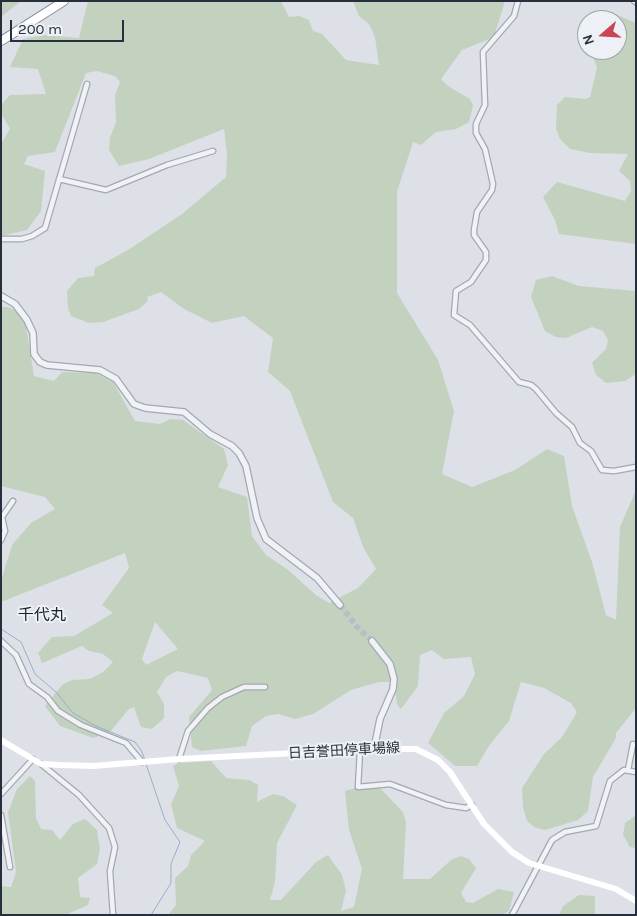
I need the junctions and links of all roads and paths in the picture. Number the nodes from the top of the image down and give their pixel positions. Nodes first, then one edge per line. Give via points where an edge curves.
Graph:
1 (64, 1) edge
2 (518, 1) edge
3 (1, 41) edge
4 (87, 84) dead end
5 (213, 151) dead end
6 (59, 179) junction
7 (1, 239) edge
8 (1, 296) edge
9 (636, 467) edge
10 (13, 501) dead end
11 (1, 540) edge
12 (340, 605) tunnel mouth
13 (1, 641) edge
14 (372, 641) tunnel mouth
15 (265, 687) dead end
16 (1, 740) edge
17 (633, 744) dead end
18 (374, 749) junction
19 (360, 751) junction
20 (180, 759) junction
21 (33, 760) junction
22 (142, 762) junction
23 (41, 764) junction
24 (628, 770) junction
25 (636, 772) edge
26 (1, 794) edge
27 (472, 805) junction
28 (1, 815) edge
29 (10, 867) dead end
30 (540, 867) junction
31 (636, 901) edge
32 (112, 915) edge
33 (512, 915) edge

1 - 3 highway
2 - 9 street via 514,16 483,52 485,105 476,124 476,133 484,149 493,184 477,212 474,235 486,252 486,260 471,282 456,291 454,315 470,325 518,382 531,384 536,389 556,414 572,427 580,443 591,451 602,470
4 - 6 street
5 - 6 street via 174,162 106,190
6 - 7 street via 45,228 22,239
8 - 12 street via 15,304 27,320 33,333 34,354 40,362 100,370 116,379 134,404 184,412 210,434 232,446 246,466 257,518 266,539 317,578
10 - 11 street via 2,517 5,531
13 - 22 street via 16,655 29,684 47,697 58,711 81,725 126,743
14 - 18 street via 390,664 394,679
15 - 20 street via 244,687 208,708 188,731
16 - 21 main road, 日吉誉田停車場線
17 - 24 street
18 - 19 main road, 日吉誉田停車場線
18 - 27 main road, 日吉誉田停車場線 via 406,748 428,753 450,772
19 - 20 main road, 日吉誉田停車場線
19 - 27 street via 358,787 390,784 446,805 466,808
20 - 22 main road, 日吉誉田停車場線
21 - 23 main road, 日吉誉田停車場線
21 - 26 street
22 - 23 main road, 日吉誉田停車場線 via 93,766
23 - 32 street via 79,795 109,828 115,847 110,870
24 - 25 street
24 - 30 street via 618,773 610,782 596,826 559,835 548,848
27 - 30 main road, 日吉誉田停車場線 via 484,824 512,852
28 - 29 street
30 - 31 main road, 日吉誉田停車場線 via 616,889
30 - 33 street

